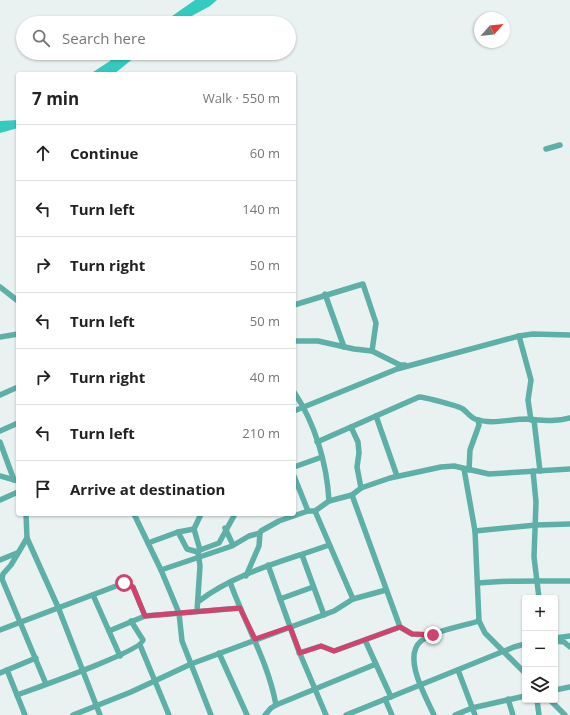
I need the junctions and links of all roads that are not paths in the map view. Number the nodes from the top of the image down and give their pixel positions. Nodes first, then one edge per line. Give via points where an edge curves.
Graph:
1 (560, 145) dead end
2 (546, 149) dead end
3 (0, 287) edge
4 (325, 294) junction
5 (16, 299) edge
6 (296, 304) edge
7 (16, 334) edge
8 (570, 335) edge
9 (519, 336) junction
10 (0, 337) edge
11 (296, 341) edge
12 (344, 347) junction
13 (372, 351) junction
14 (415, 364) junction
15 (16, 388) edge
16 (0, 395) edge
17 (296, 395) edge
18 (304, 406) junction
19 (296, 410) edge
20 (376, 416) junction
21 (570, 418) edge
22 (478, 420) junction
23 (532, 420) junction
24 (16, 424) edge
25 (351, 427) junction
26 (0, 431) edge
27 (0, 442) edge
28 (317, 442) junction
29 (322, 457) junction
30 (296, 466) edge
31 (467, 469) junction
32 (570, 469) edge
33 (537, 471) junction
34 (0, 476) edge
35 (398, 476) junction
36 (16, 480) edge
37 (296, 481) edge
38 (361, 488) junction
39 (16, 493) edge
40 (352, 495) junction
41 (0, 500) edge
42 (329, 501) junction
43 (308, 511) junction
44 (315, 511) junction
45 (26, 516) edge
46 (135, 516) edge
47 (202, 516) edge
48 (234, 516) edge
49 (295, 516) edge
50 (296, 516) edge
51 (570, 524) edge
52 (536, 525) junction
53 (225, 528) junction
54 (194, 529) junction
55 (474, 531) junction
56 (178, 532) junction
57 (260, 533) junction
58 (27, 538) junction
59 (148, 543) junction
60 (218, 543) junction
61 (233, 545) junction
62 (329, 545) junction
63 (220, 550) junction
64 (17, 553) junction
65 (199, 553) junction
66 (302, 555) junction
67 (0, 560) edge
68 (268, 565) junction
69 (161, 570) junction
70 (246, 576) junction
71 (538, 581) junction
72 (570, 581) edge
73 (230, 582) junction
74 (478, 583) junction
75 (313, 587) junction
76 (2, 589) edge
77 (386, 590) junction
78 (93, 595) junction
79 (539, 595) edge
80 (280, 599) junction
81 (353, 599) junction
82 (199, 601) junction
83 (58, 607) junction
84 (240, 608) junction
85 (197, 611) junction
86 (179, 613) junction
87 (324, 615) junction
88 (145, 616) junction
89 (479, 620) junction
90 (131, 621) junction
91 (21, 622) junction
92 (290, 627) junction
93 (400, 627) junction
94 (0, 630) edge
95 (109, 631) junction
96 (433, 635) junction
97 (570, 636) edge
98 (558, 638) edge
99 (255, 639) junction
100 (365, 640) junction
101 (558, 640) edge
102 (140, 645) junction
103 (522, 645) edge
104 (570, 646) edge
105 (503, 652) junction
106 (219, 653) junction
107 (300, 653) junction
108 (120, 656) junction
109 (36, 658) junction
110 (191, 664) junction
111 (376, 664) junction
112 (7, 670) junction
113 (82, 670) junction
114 (458, 670) junction
115 (522, 670) edge
116 (0, 673) edge
117 (154, 681) junction
118 (46, 684) junction
119 (420, 685) junction
120 (570, 687) edge
121 (315, 688) junction
122 (558, 689) edge
123 (17, 695) junction
124 (522, 697) edge
125 (388, 698) junction
126 (508, 699) junction
127 (537, 703) edge
128 (553, 703) edge
129 (276, 705) junction
130 (96, 706) junction
131 (472, 708) junction
132 (25, 715) edge
133 (73, 715) edge
134 (100, 715) edge
135 (169, 715) edge
136 (211, 715) edge
137 (247, 715) edge
138 (265, 715) edge
139 (326, 715) edge
140 (346, 715) edge
141 (392, 715) edge
142 (434, 715) edge
143 (455, 715) edge
144 (475, 715) edge
145 (513, 715) edge
146 (539, 715) edge
147 (565, 715) edge

1 - 2 street
3 - 5 street
4 - 6 street
4 - 12 street
4 - 13 street via 363,284 376,323
7 - 10 street
8 - 9 street
9 - 14 street
9 - 23 street via 531,380 528,400
11 - 12 street via 318,341
12 - 13 street
13 - 14 street via 400,366
14 - 18 street
15 - 16 street
17 - 18 street
18 - 19 street
18 - 28 street
20 - 22 street via 412,399 427,397 463,408 472,418
20 - 25 street
20 - 35 street
21 - 23 street
22 - 23 street via 486,423
22 - 31 street via 479,425 470,450
23 - 33 street
24 - 26 street
25 - 28 street
25 - 38 street via 358,442 357,467
27 - 36 street
28 - 29 street
29 - 30 street
29 - 42 street
31 - 33 street via 488,474
31 - 35 street via 441,467
31 - 55 street
32 - 33 street
33 - 52 street
34 - 36 street
35 - 38 street
37 - 43 street
38 - 40 street
39 - 41 street
40 - 42 street
40 - 77 street
42 - 44 street
43 - 44 street
43 - 50 street
44 - 62 street
45 - 58 street
46 - 59 street
47 - 54 street
48 - 53 street
49 - 57 street
51 - 52 street
52 - 55 street
52 - 71 street via 534,557
53 - 60 street
53 - 61 street
54 - 56 street
54 - 65 street
55 - 74 street
56 - 59 street
56 - 65 street via 187,549
57 - 61 street
57 - 70 street via 259,546
58 - 64 street
58 - 83 street
59 - 69 street
60 - 63 street
60 - 65 street
61 - 63 street
62 - 66 street
62 - 81 street
63 - 65 street
64 - 67 street
64 - 76 street via 3,574
65 - 69 street
65 - 82 street
66 - 68 street
66 - 75 street
68 - 70 street
68 - 80 street
69 - 86 street
70 - 73 street
71 - 72 street
71 - 74 street via 507,580
71 - 79 street
73 - 82 street
73 - 84 street
74 - 89 street
75 - 80 street
75 - 87 street
76 - 91 street
77 - 81 street
77 - 93 street
78 - 83 street
78 - 88 street via 124,583 130,584
78 - 95 street
80 - 92 street
81 - 87 street
82 - 85 street
83 - 91 street
83 - 113 street
84 - 85 street
84 - 99 street
85 - 86 street
86 - 88 street
86 - 110 street via 182,641
87 - 92 street
88 - 90 street
89 - 96 street
89 - 105 street via 485,634
90 - 95 street
90 - 102 street via 143,640
91 - 94 street
91 - 109 street
92 - 99 street
92 - 107 street
93 - 96 street via 412,634
93 - 100 street
95 - 108 street
96 - 119 street via 421,641 414,649 415,672
97 - 98 street
99 - 106 street
99 - 129 street via 269,671
100 - 107 street via 334,651 321,646
100 - 111 street
101 - 104 street
102 - 108 street
102 - 117 street
103 - 105 street
105 - 114 street
105 - 115 street
106 - 110 street
106 - 137 street
107 - 121 street
108 - 113 street
109 - 112 street
109 - 118 street
110 - 117 street
110 - 136 street
111 - 121 street
111 - 125 street
112 - 116 street
112 - 123 street
113 - 118 street
113 - 130 street
114 - 119 street
114 - 131 street
117 - 130 street
117 - 135 street
118 - 123 street
119 - 125 street
119 - 142 street
120 - 122 street
121 - 129 street
121 - 139 street
123 - 132 street
124 - 126 street
125 - 140 street
125 - 141 street
126 - 131 street
126 - 145 street
127 - 146 street
128 - 147 street
129 - 138 street
130 - 133 street
130 - 134 street
131 - 143 street
131 - 144 street

